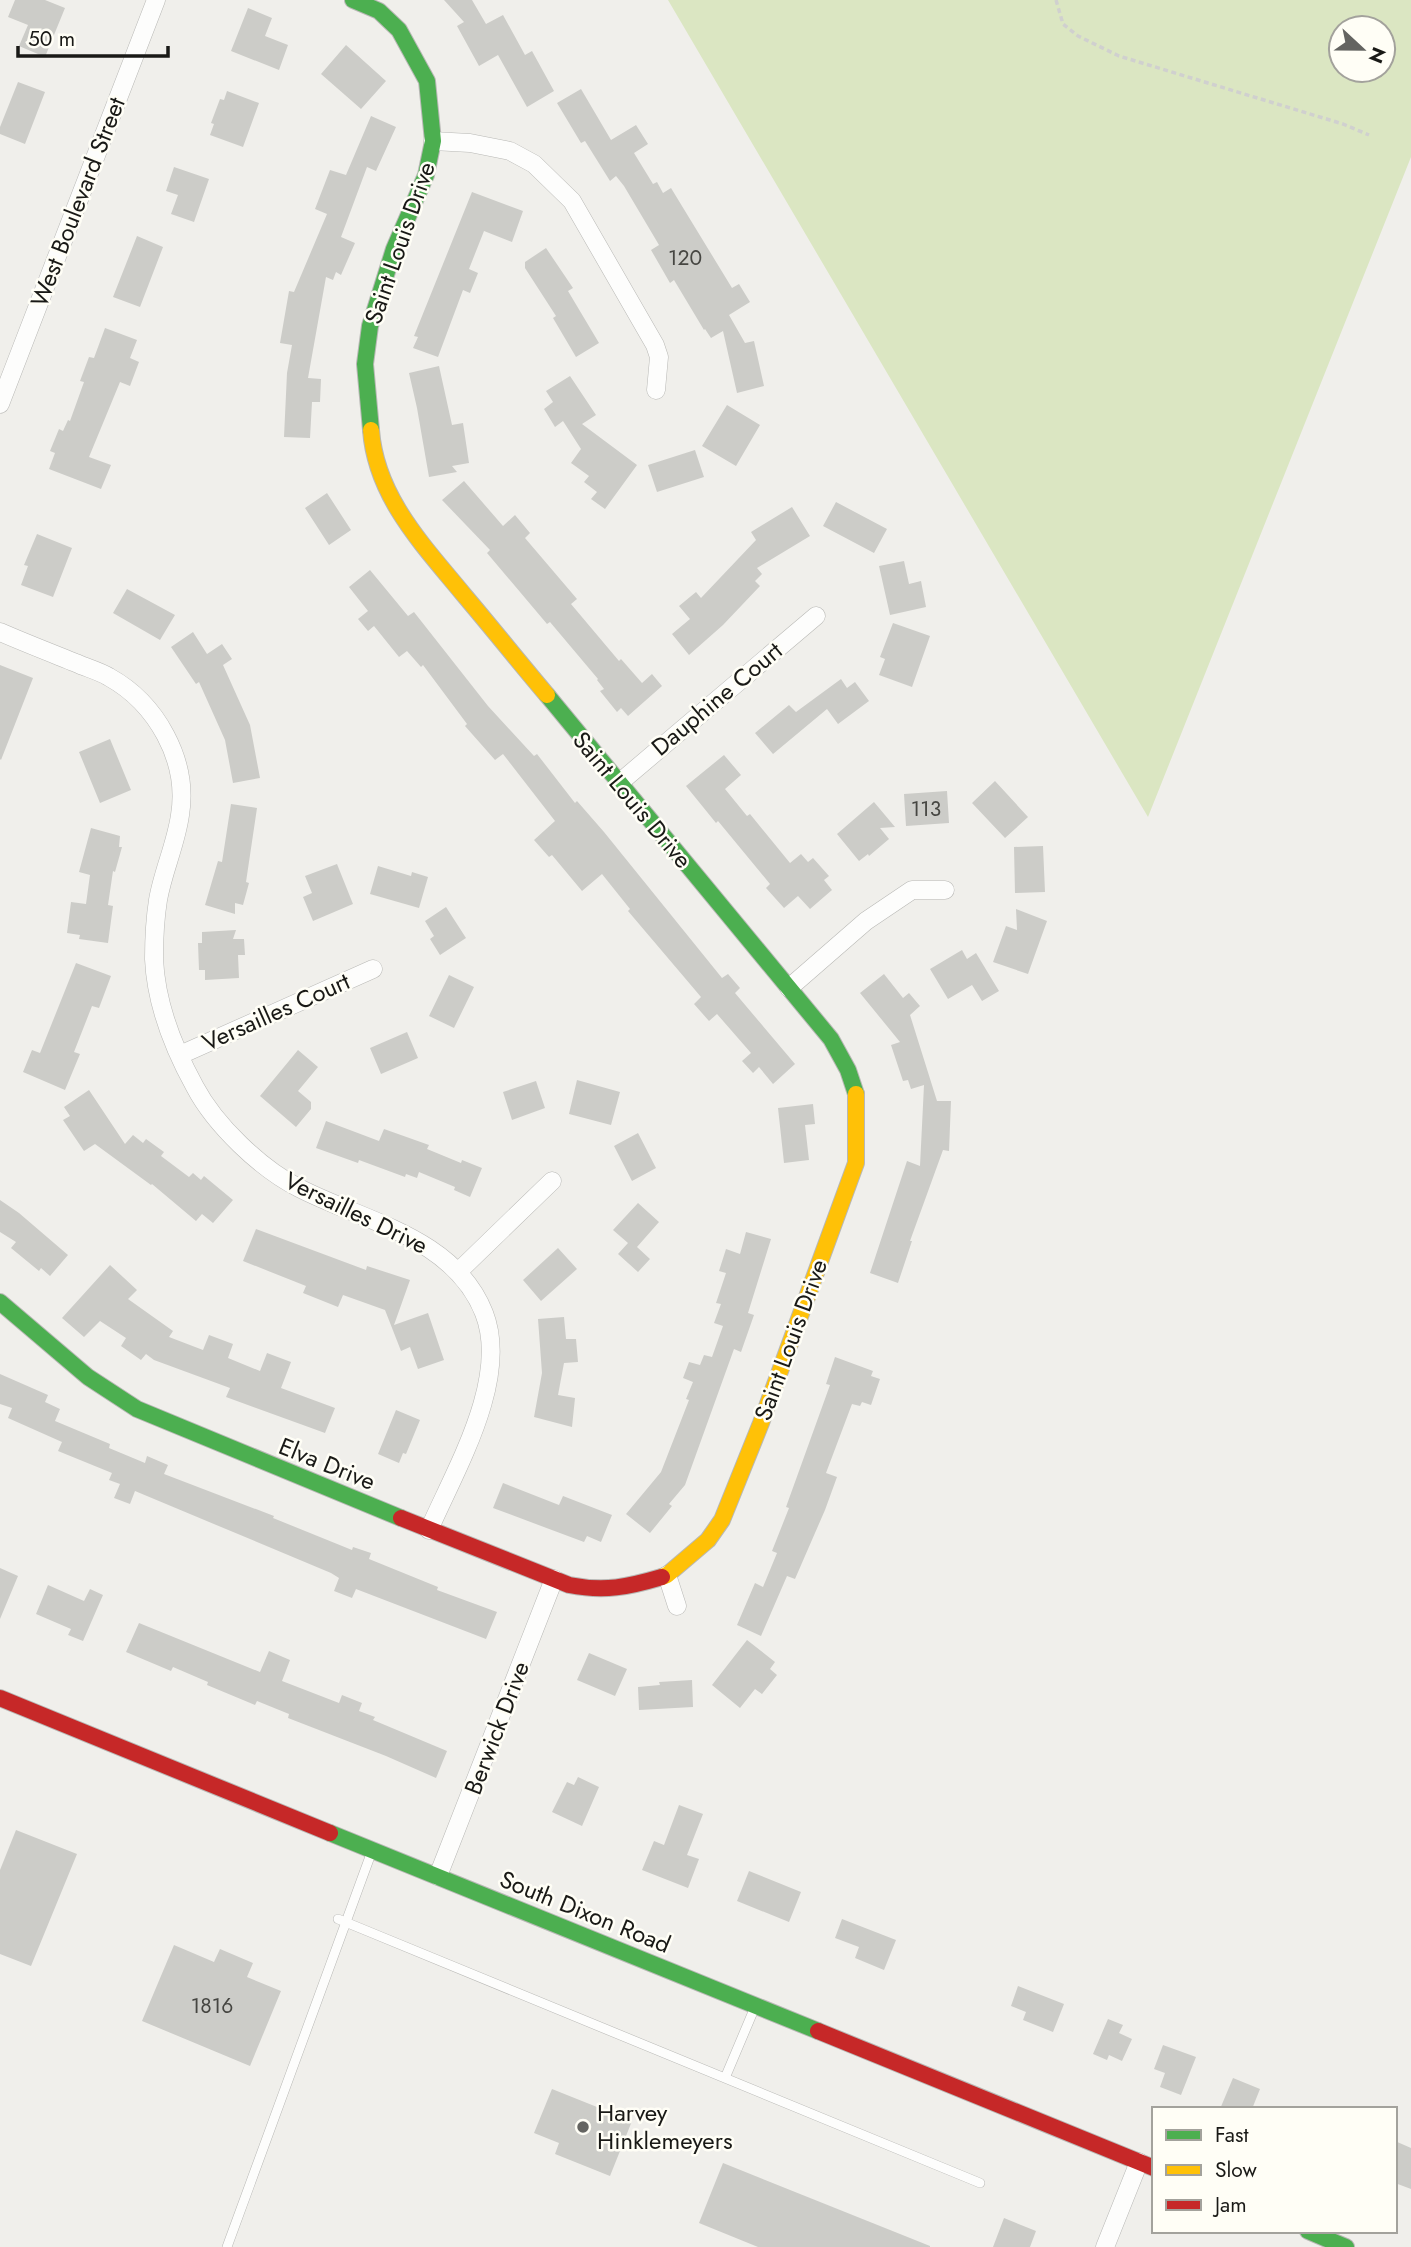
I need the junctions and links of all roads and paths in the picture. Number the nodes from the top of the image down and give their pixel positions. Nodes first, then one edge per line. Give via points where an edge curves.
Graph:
1 (156, 0) edge
2 (353, 0) edge
3 (1056, 0) edge
4 (1369, 135) dead end
5 (433, 141) junction
6 (4, 384) edge
7 (656, 390) dead end
8 (0, 404) edge
9 (816, 616) dead end
10 (0, 632) edge
11 (618, 784) junction
12 (945, 890) dead end
13 (373, 969) dead end
14 (789, 988) junction
15 (180, 1055) junction
16 (552, 1181) dead end
17 (458, 1271) junction
18 (0, 1302) edge
19 (429, 1530) junction
20 (667, 1575) junction
21 (554, 1579) junction
22 (677, 1605) dead end
23 (0, 1698) edge
24 (373, 1850) junction
25 (438, 1876) junction
26 (342, 1920) junction
27 (756, 2006) junction
28 (725, 2078) junction
29 (1146, 2165) edge
30 (980, 2183) dead end
31 (1313, 2233) edge
32 (227, 2247) edge
33 (1105, 2247) edge
34 (1346, 2247) edge

1 - 6 street, West Boulevard Street
2 - 5 street, Saint Louis Drive via 379,11 404,40 427,81
3 - 4 path via 1063,24 1119,56
5 - 7 street via 510,151 534,164 572,201 655,345 659,358
5 - 11 street, Saint Louis Drive via 426,175 394,248 370,326 365,364 372,447 382,481 407,526
6 - 8 street, West Boulevard Street
9 - 11 street, Dauphine Court
10 - 15 street, Versailles Drive via 110,677 143,703 171,746 182,791 158,901 154,960 161,1006
11 - 14 street, Saint Louis Drive
12 - 14 street via 912,890 866,922
13 - 15 street, Versailles Court
14 - 20 street, Saint Louis Drive via 831,1039 848,1070 857,1097 856,1163 722,1520 708,1540
15 - 17 street, Versailles Drive via 217,1120 268,1169 298,1188 431,1247
16 - 17 street
17 - 19 street, Versailles Drive via 485,1316 491,1348 489,1375 474,1427
18 - 19 street, Elva Drive via 88,1377 137,1409
19 - 21 street, Elva Drive
20 - 21 street, Elva Drive via 627,1587 594,1590
20 - 22 street
21 - 25 street, Berwick Drive
23 - 24 street, South Dixon Road
24 - 25 street, South Dixon Road
24 - 26 lane
25 - 27 street, South Dixon Road
26 - 28 lane
26 - 32 lane
27 - 28 lane
27 - 29 street, South Dixon Road
28 - 30 lane
29 - 33 street
31 - 34 street

